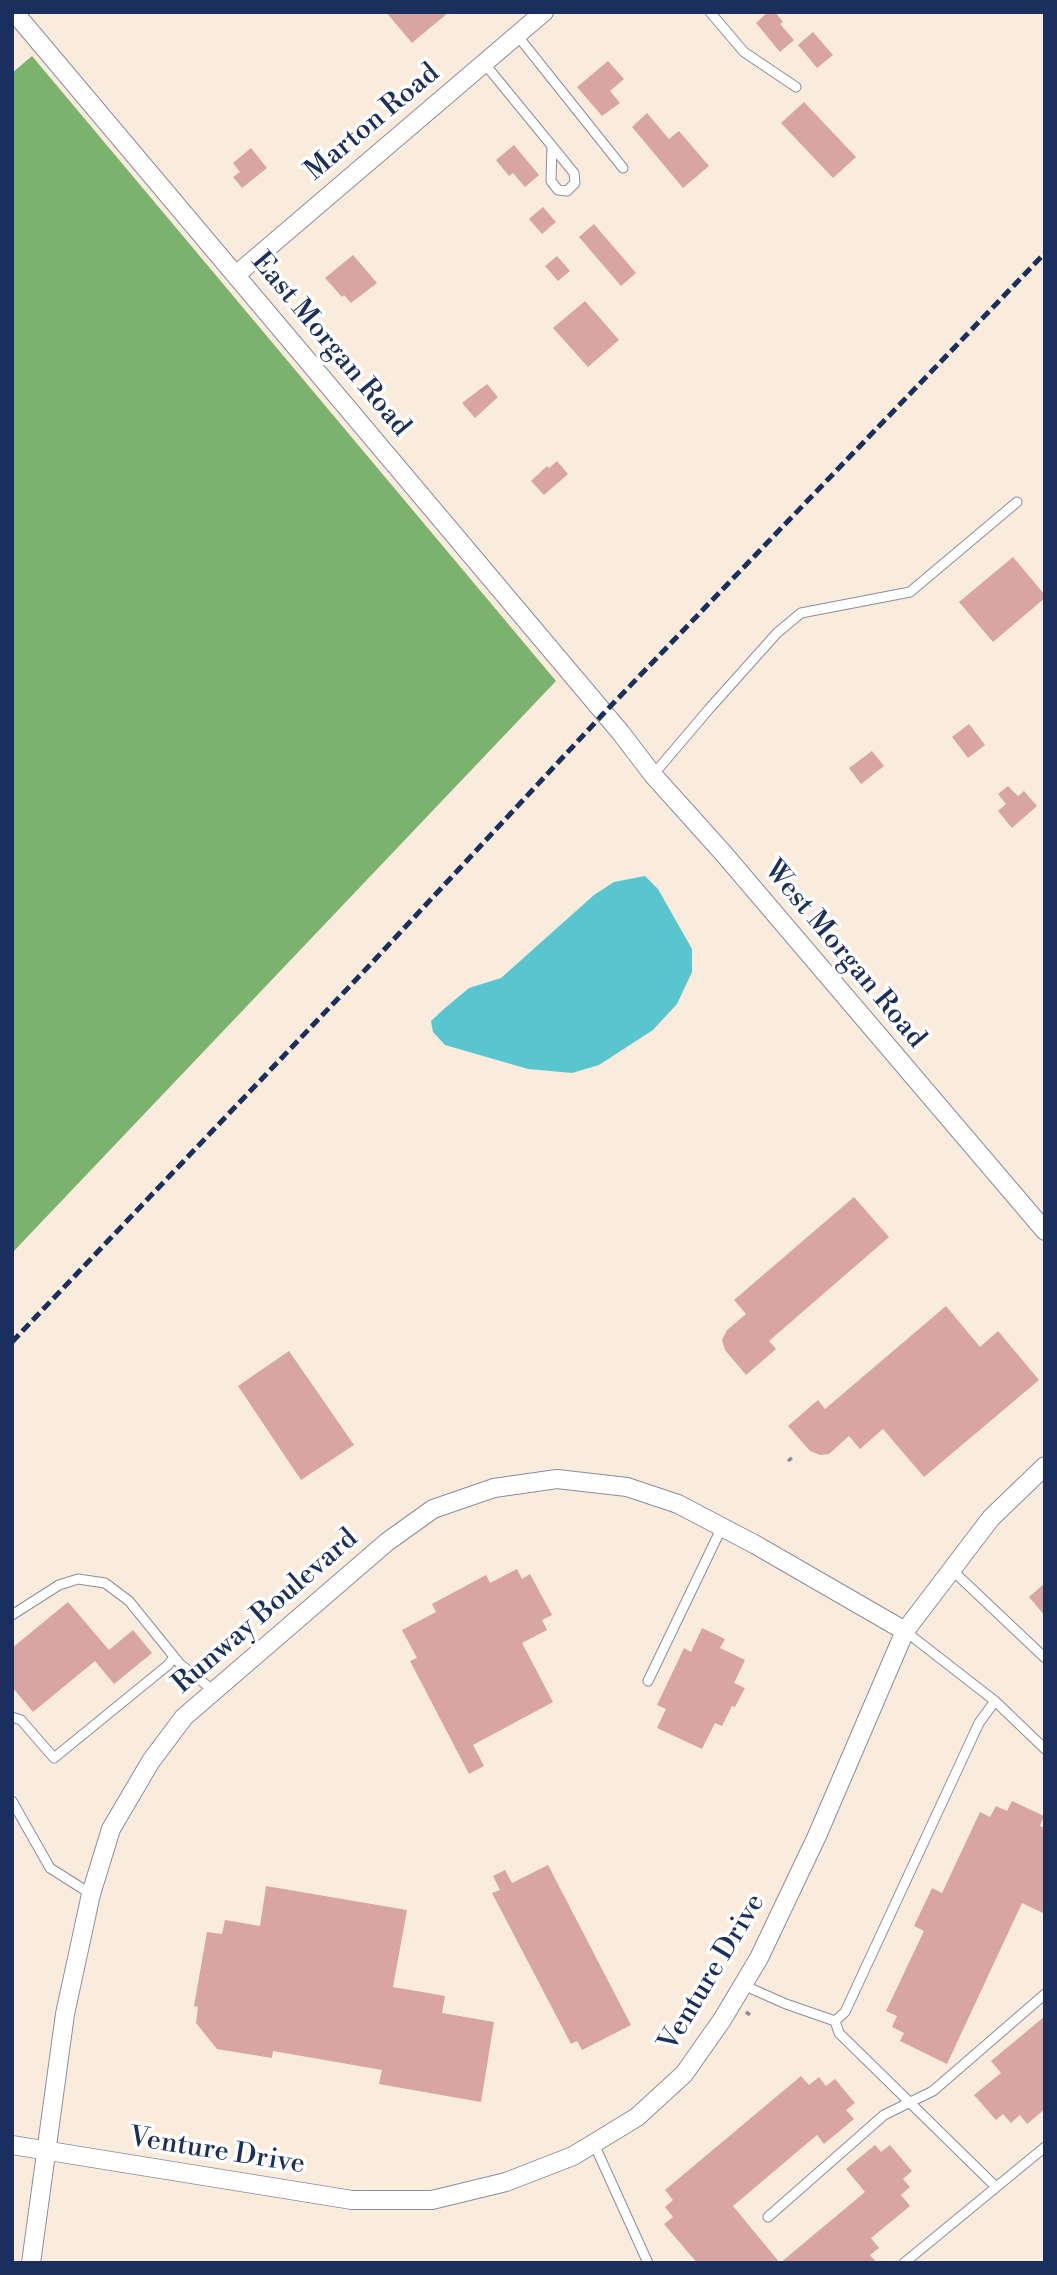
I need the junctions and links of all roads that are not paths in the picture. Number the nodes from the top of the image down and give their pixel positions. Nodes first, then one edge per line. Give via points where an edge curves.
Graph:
1 (14, 12) edge
2 (544, 12) edge
3 (710, 12) edge
4 (517, 36) junction
5 (484, 63) junction
6 (796, 87) dead end
7 (552, 146) junction
8 (623, 168) dead end
9 (237, 274) junction
10 (1017, 502) dead end
11 (604, 713) joint
12 (653, 775) junction
13 (1045, 1231) edge
14 (1045, 1466) edge
15 (722, 1527) junction
16 (951, 1569) junction
17 (12, 1615) edge
18 (905, 1631) junction
19 (174, 1657) junction
20 (1045, 1658) edge
21 (648, 1681) dead end
22 (214, 1691) junction
23 (995, 1701) junction
24 (12, 1717) edge
25 (1045, 1749) edge
26 (12, 1801) edge
27 (91, 1894) junction
28 (743, 1985) junction
29 (1045, 1994) edge
30 (835, 2021) junction
31 (909, 2104) junction
32 (594, 2144) junction
33 (12, 2145) edge
34 (1045, 2147) edge
35 (45, 2149) junction
36 (996, 2187) junction
37 (768, 2217) dead end
38 (31, 2263) edge
39 (648, 2263) edge
40 (904, 2263) edge

1 - 9 street, East Morgan Road
2 - 4 street, Marton Road
3 - 6 lane via 744,52
4 - 5 street, Marton Road
4 - 8 lane
5 - 7 lane
5 - 9 street, Marton Road
7 - 7 lane via 573,173 575,183 567,191 558,190 551,181
9 - 11 street, East Morgan Road
10 - 12 lane via 910,592 801,613 760,652
11 - 12 street, West Morgan Road
12 - 13 street, West Morgan Road
14 - 16 street, Venture Drive via 991,1518
15 - 18 street, Runway Boulevard
15 - 21 lane
15 - 22 street, Runway Boulevard via 678,1504 626,1487 556,1479 494,1488 433,1509 404,1529
16 - 18 street, Venture Drive
16 - 20 lane
17 - 19 lane via 59,1585 78,1579 105,1583 129,1601
18 - 23 lane
18 - 28 street, Venture Drive via 817,1836
19 - 22 lane
19 - 24 lane via 54,1758 21,1720
22 - 27 street, Runway Boulevard via 184,1717 151,1761 111,1829
23 - 25 lane
23 - 30 lane via 974,1733 845,2012
26 - 27 lane via 50,1868
27 - 35 street, Runway Boulevard via 65,2014
28 - 30 lane
28 - 32 street, Venture Drive via 684,2074 637,2117
29 - 31 lane via 933,2091
30 - 31 lane via 839,2033
31 - 36 lane
31 - 37 lane via 884,2115
32 - 35 street, Venture Drive via 573,2157 506,2182 432,2200 352,2200
32 - 39 lane
33 - 35 street, Venture Drive
34 - 36 lane
35 - 38 street, Runway Boulevard
36 - 40 lane

